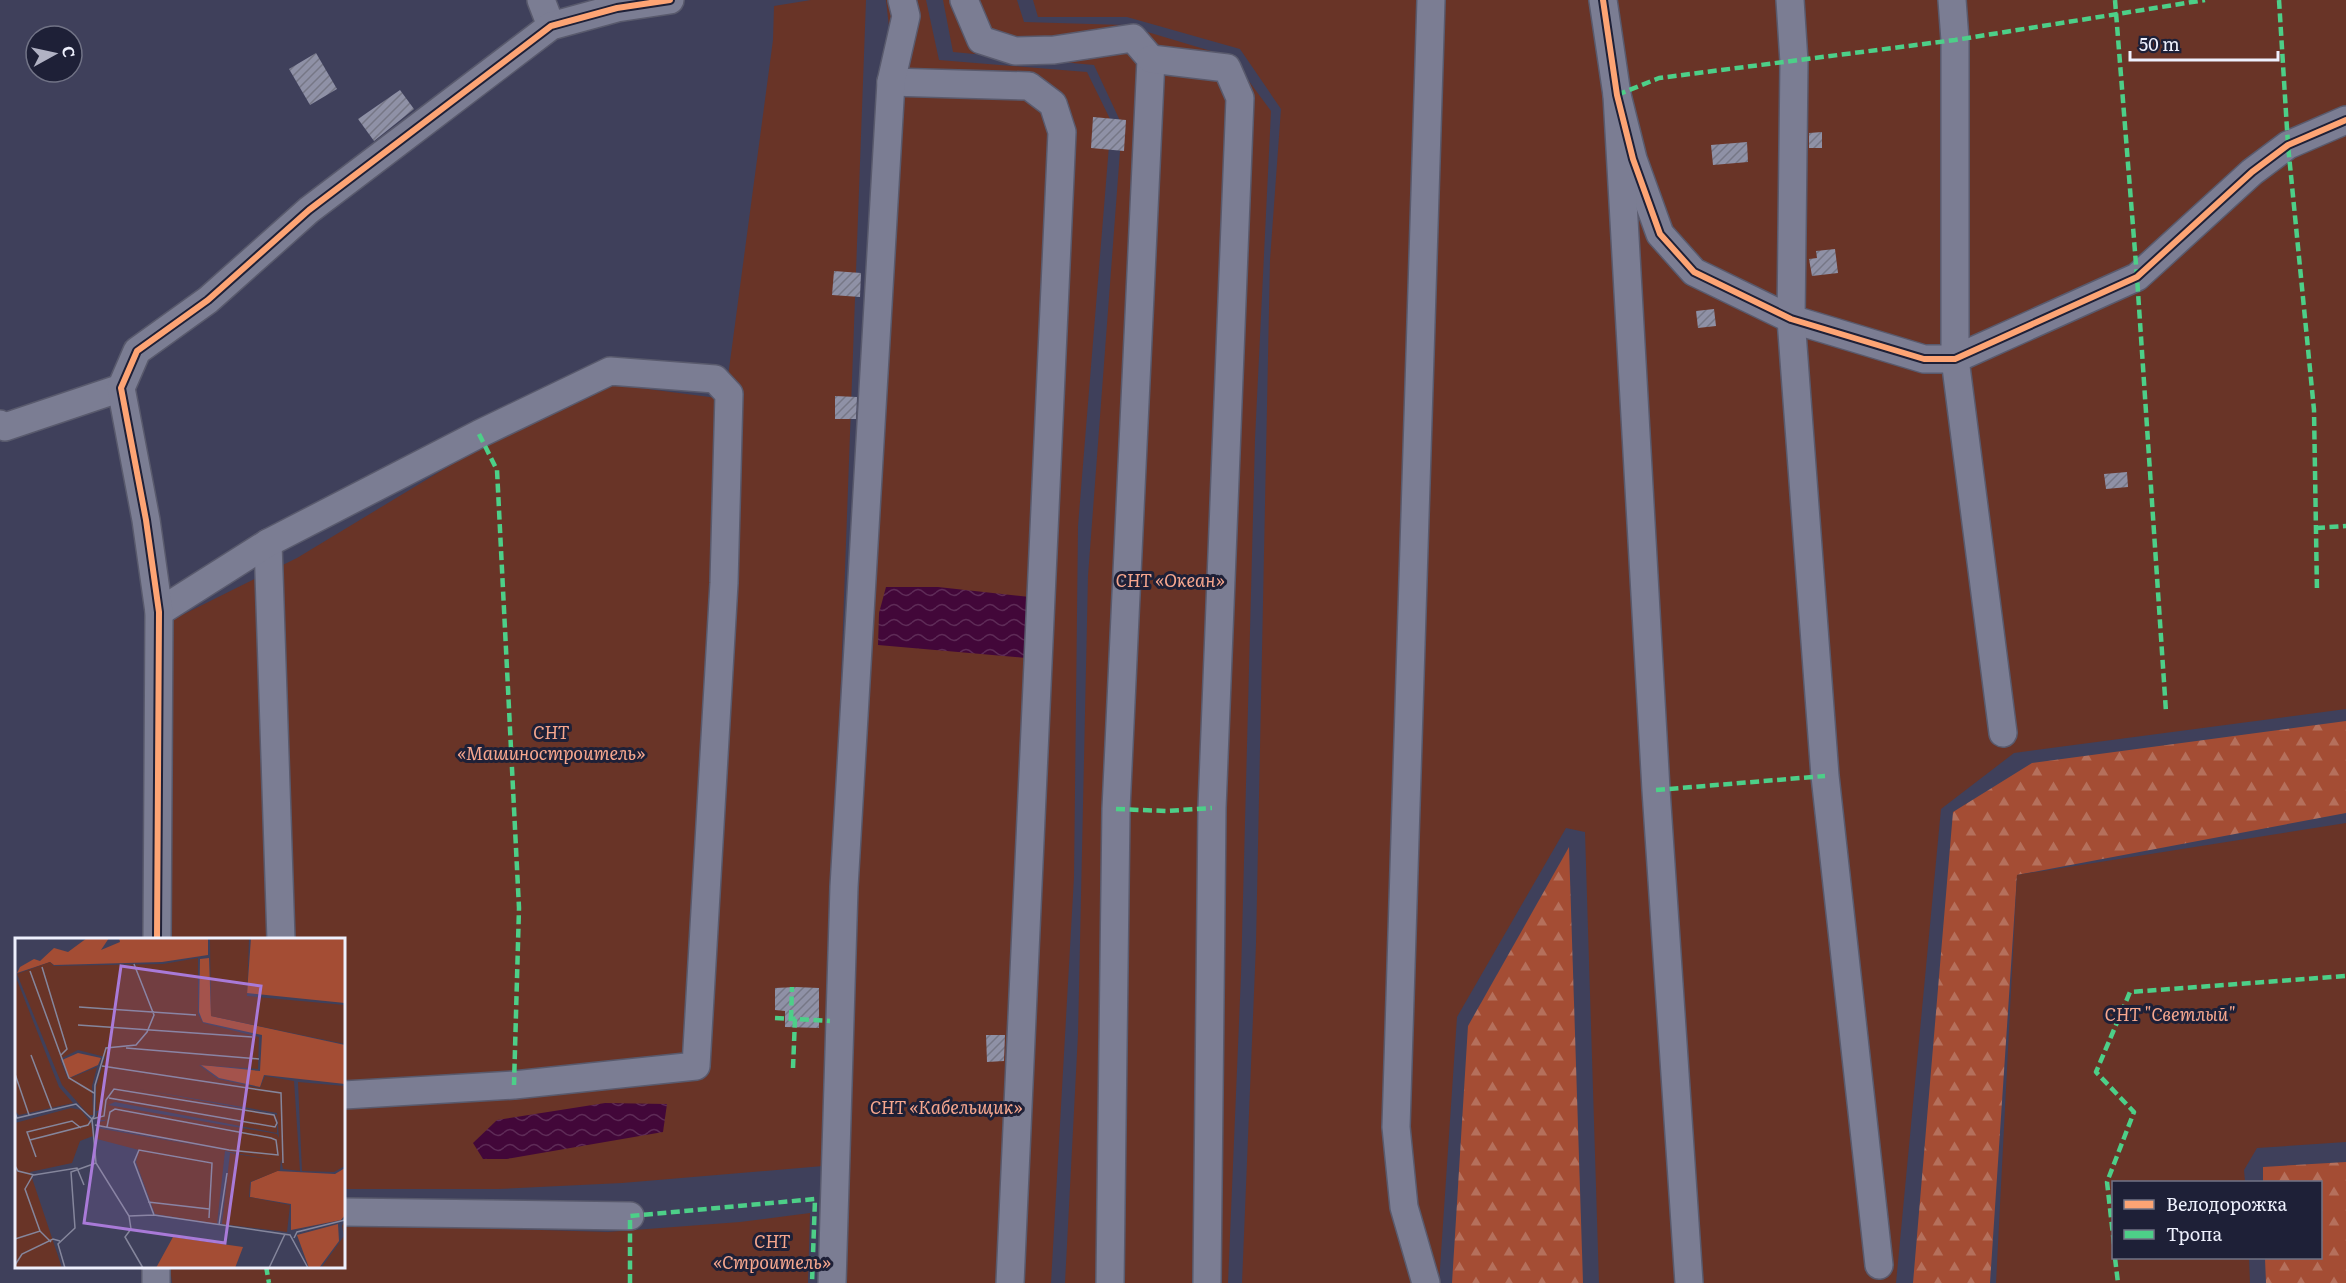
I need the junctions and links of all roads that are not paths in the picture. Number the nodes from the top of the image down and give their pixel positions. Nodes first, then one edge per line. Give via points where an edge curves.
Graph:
1 (541, 0) edge
2 (670, 0) edge
3 (902, 0) edge
4 (964, 0) edge
5 (1431, 0) edge
6 (1603, 0) edge
7 (1790, 0) edge
8 (1952, 0) edge
9 (551, 26) junction
10 (1151, 60) junction
11 (891, 82) junction
12 (1617, 95) junction
13 (2346, 120) edge
14 (1791, 319) junction
15 (1954, 359) junction
16 (121, 388) junction
17 (0, 424) edge
18 (268, 543) junction
19 (159, 612) junction
20 (2004, 733) dead end
21 (157, 938) edge
22 (281, 938) edge
23 (345, 1095) edge
24 (345, 1212) edge
25 (630, 1216) dead end
26 (1878, 1265) dead end
27 (832, 1283) edge
28 (1010, 1283) edge
29 (1110, 1283) edge
30 (1207, 1283) edge
31 (1426, 1283) edge
32 (1689, 1283) edge

1 - 9 street
2 - 9 street via 617,8
3 - 11 street via 906,16
4 - 10 street via 981,40 1015,51 1054,50 1133,38
5 - 31 street via 1396,1127 1404,1207
6 - 12 street
7 - 14 street via 1794,62
8 - 15 street
9 - 16 street via 309,210 208,300 138,351
10 - 29 street via 1116,809
10 - 30 street via 1227,68 1240,98 1212,808
11 - 27 street via 844,887
11 - 28 street via 1029,86 1053,104 1062,132
12 - 14 street via 1633,159 1660,234 1694,272
12 - 32 street via 1656,790
13 - 15 street via 2288,144 2252,172 2138,278
14 - 15 street via 1924,359
14 - 26 street via 1825,776
15 - 20 street
16 - 17 street via 4,427
16 - 19 street
18 - 19 street
18 - 22 street
18 - 23 street via 610,371 715,379 729,394 724,583 696,1066
19 - 21 street
24 - 25 street

